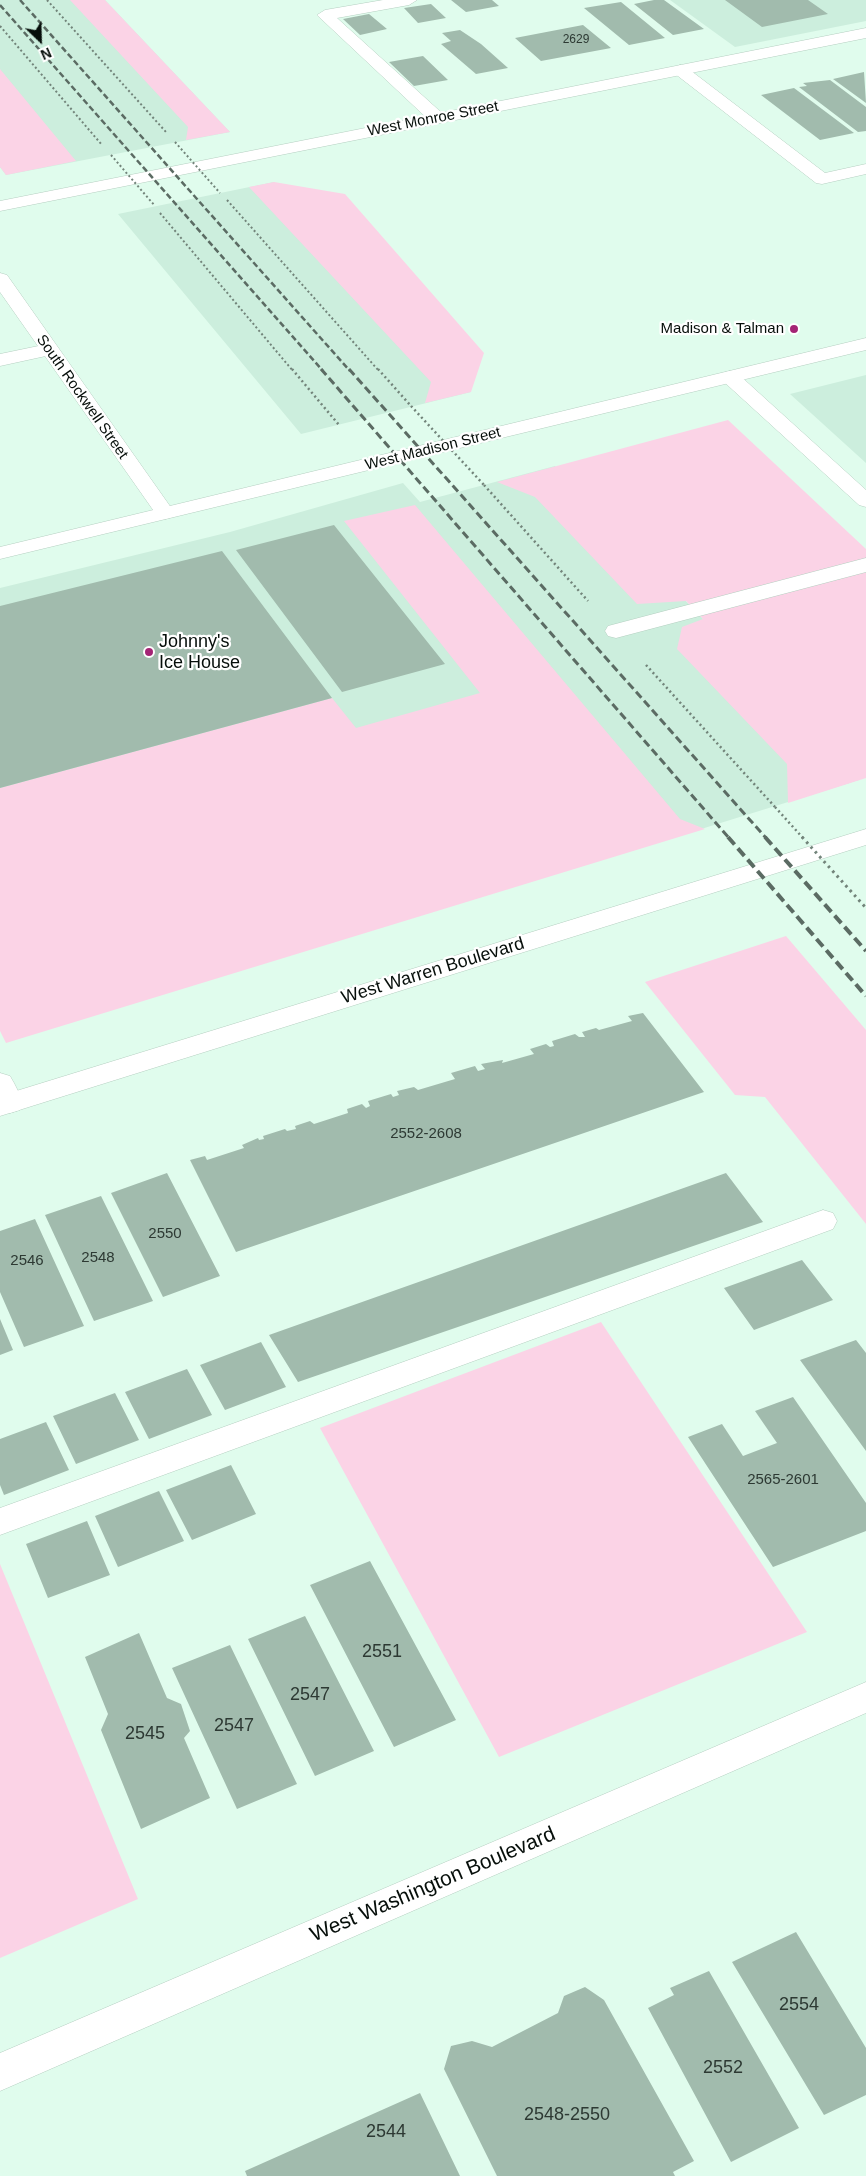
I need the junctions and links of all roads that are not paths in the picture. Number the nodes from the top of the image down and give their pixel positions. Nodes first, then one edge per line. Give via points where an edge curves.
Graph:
1 (409, 0) edge
2 (866, 33) edge
3 (680, 70) junction
4 (436, 118) junction
5 (866, 170) edge
6 (1, 204) edge
7 (0, 280) edge
8 (866, 344) edge
9 (48, 350) junction
10 (0, 360) edge
11 (730, 377) junction
12 (866, 501) edge
13 (165, 513) junction
14 (0, 553) edge
15 (866, 565) edge
16 (616, 631) dead end
17 (866, 837) edge
18 (3, 1097) edge
19 (823, 1221) dead end
20 (0, 1522) edge
21 (866, 1697) edge
22 (0, 2072) edge

1 - 4 street via 326,15
2 - 3 street, West Monroe Street
3 - 4 street, West Monroe Street
3 - 5 street via 822,179
4 - 6 street, West Monroe Street
7 - 9 street, South Rockwell Street
8 - 11 street, West Madison Street
9 - 10 street
9 - 13 street, South Rockwell Street
11 - 12 street
11 - 13 street, West Madison Street
13 - 14 street, West Madison Street
15 - 16 street
17 - 18 street, West Warren Boulevard
19 - 20 street
21 - 22 street, West Washington Boulevard

